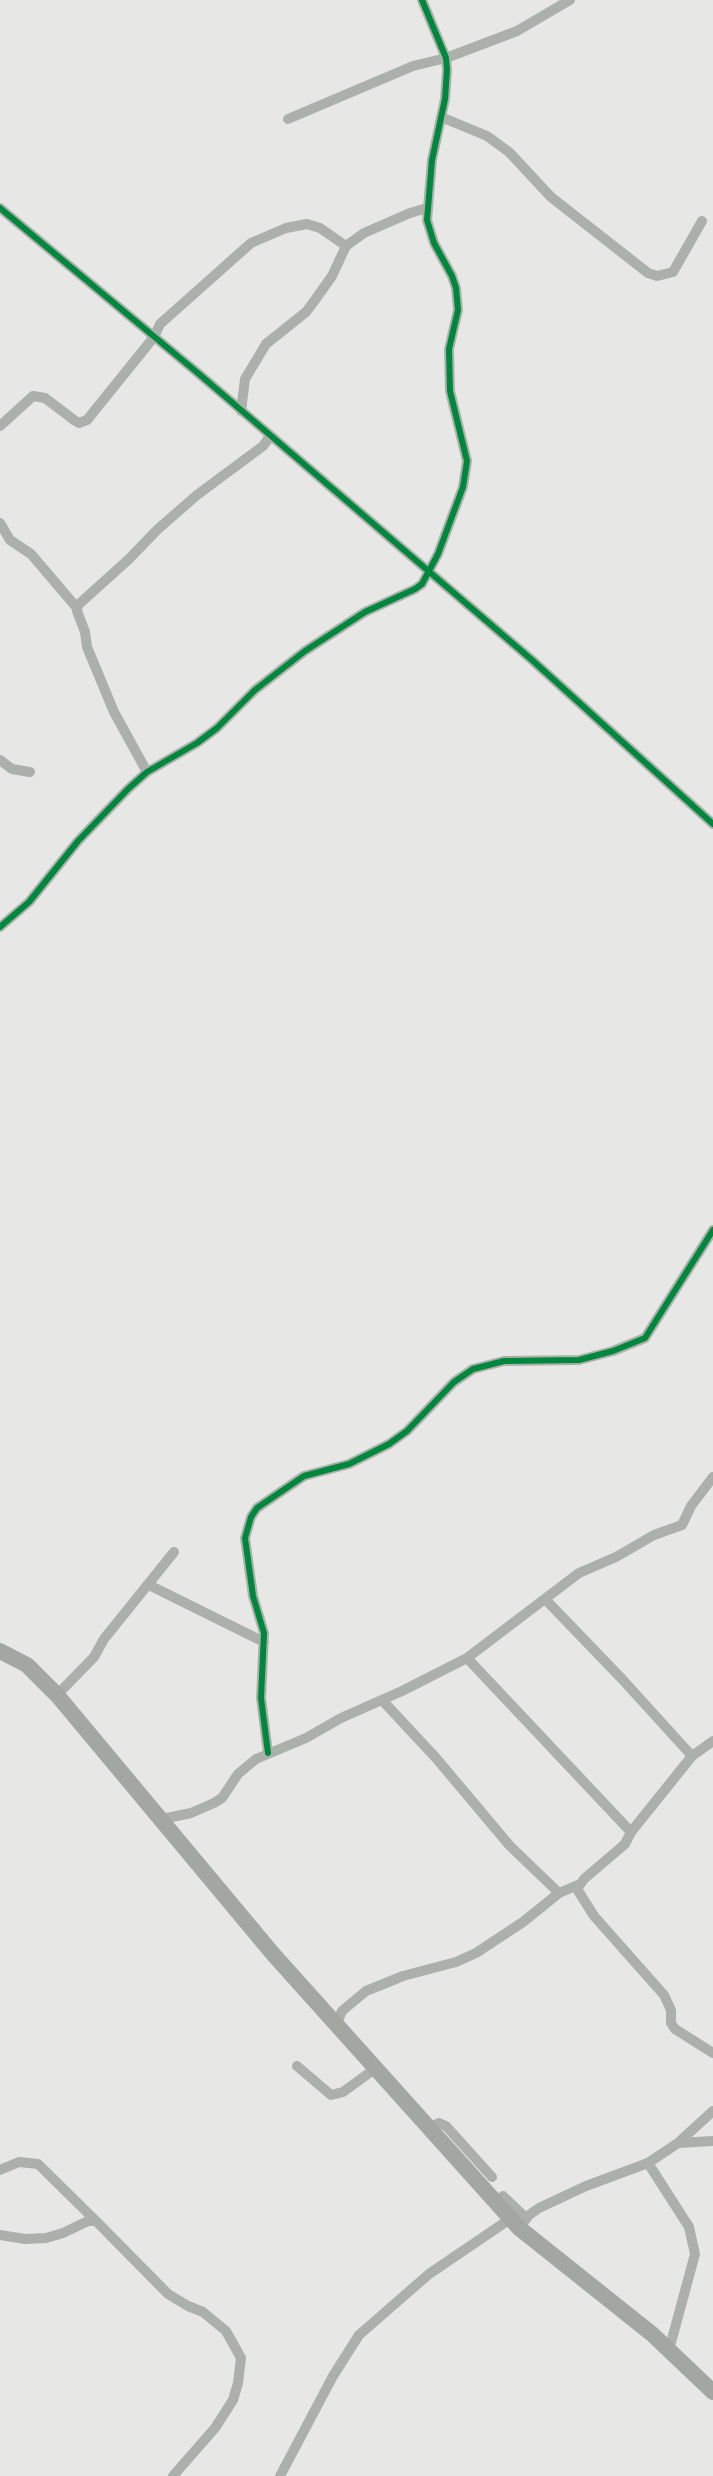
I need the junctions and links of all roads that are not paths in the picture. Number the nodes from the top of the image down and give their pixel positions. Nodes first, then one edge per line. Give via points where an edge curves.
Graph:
1 (422, 0) edge
2 (570, 0) edge
3 (446, 58) junction
4 (441, 116) junction
5 (288, 119) dead end
6 (0, 208) edge
7 (427, 208) junction
8 (702, 221) dead end
9 (346, 246) junction
10 (154, 338) junction
11 (241, 411) junction
12 (1, 424) edge
13 (274, 438) junction
14 (0, 523) edge
15 (429, 572) junction
16 (77, 608) junction
17 (0, 760) edge
18 (30, 772) dead end
19 (148, 772) junction
20 (713, 824) edge
21 (0, 927) edge
22 (713, 1230) edge
23 (713, 1478) edge
24 (174, 1552) dead end
25 (149, 1585) junction
26 (545, 1600) junction
27 (264, 1642) junction
28 (0, 1651) edge
29 (467, 1658) junction
30 (58, 1695) junction
31 (382, 1700) junction
32 (713, 1741) edge
33 (268, 1753) junction
34 (692, 1756) junction
35 (162, 1819) junction
36 (631, 1832) junction
37 (578, 1885) junction
38 (559, 1893) junction
39 (342, 2031) junction
40 (713, 2053) edge
41 (297, 2066) dead end
42 (376, 2068) junction
43 (713, 2111) edge
44 (429, 2128) junction
45 (713, 2141) edge
46 (678, 2143) junction
47 (648, 2163) junction
48 (0, 2170) edge
49 (492, 2177) dead end
50 (504, 2196) dead end
51 (96, 2220) junction
52 (518, 2222) junction
53 (0, 2235) edge
54 (669, 2350) junction
55 (713, 2392) edge
56 (174, 2476) edge
57 (280, 2476) edge

1 - 3 street
2 - 3 street via 518,31
3 - 4 street via 447,84
3 - 5 street via 413,66
4 - 7 street
4 - 8 street via 487,136 509,152 551,197 648,273 656,276 673,272
6 - 10 street
7 - 9 street via 364,233
7 - 15 street via 434,243 456,288 458,310 449,349 450,391 467,461 463,487
9 - 10 street via 314,226 298,225 274,232 244,248 177,308 157,329
9 - 11 street via 332,276 306,312 266,344 245,379
10 - 11 street
10 - 12 street via 84,422 74,420 45,398 33,396
11 - 13 street
13 - 15 street
13 - 16 street via 268,439 197,495 83,598
14 - 16 street via 10,540 31,554
15 - 19 street via 416,590 365,612 305,651 255,690 204,738
15 - 20 street via 593,713
16 - 19 street via 87,648 114,712
17 - 18 street via 12,770
19 - 21 street via 78,841 28,902
22 - 27 street via 645,1338 579,1360 504,1361 473,1369 454,1382 407,1431 389,1444 349,1464 304,1476 257,1508 245,1538 253,1596 262,1622
23 - 26 street via 691,1506 682,1525 654,1535 579,1573
24 - 25 street
25 - 27 street
25 - 30 street via 104,1639 94,1657
26 - 29 street
26 - 34 street
27 - 33 street via 261,1698
28 - 30 main road via 27,1665
29 - 31 street
29 - 36 street
30 - 35 main road
31 - 33 street
31 - 38 street via 442,1764 510,1846
32 - 34 street
33 - 35 street via 245,1766 214,1804
34 - 36 street
35 - 39 main road via 273,1954
36 - 37 street via 621,1848
37 - 38 street
37 - 40 street via 583,1901 664,1994 675,2028
38 - 39 street via 476,1953 366,1991 346,2006 339,2016 337,2023
39 - 42 main road
41 - 42 street via 331,2095 342,2092
42 - 44 main road
43 - 46 street
44 - 49 street via 439,2123 446,2126
44 - 52 main road
45 - 46 street
46 - 47 street
47 - 52 street via 586,2186 539,2208
47 - 54 street via 689,2227 695,2254
48 - 51 street via 19,2162 38,2164
50 - 52 street
51 - 53 street via 46,2238
51 - 56 street via 168,2294 203,2312 226,2331 241,2358 238,2382 226,2413
52 - 54 main road
52 - 57 street via 428,2274 359,2335 332,2376
54 - 55 main road

